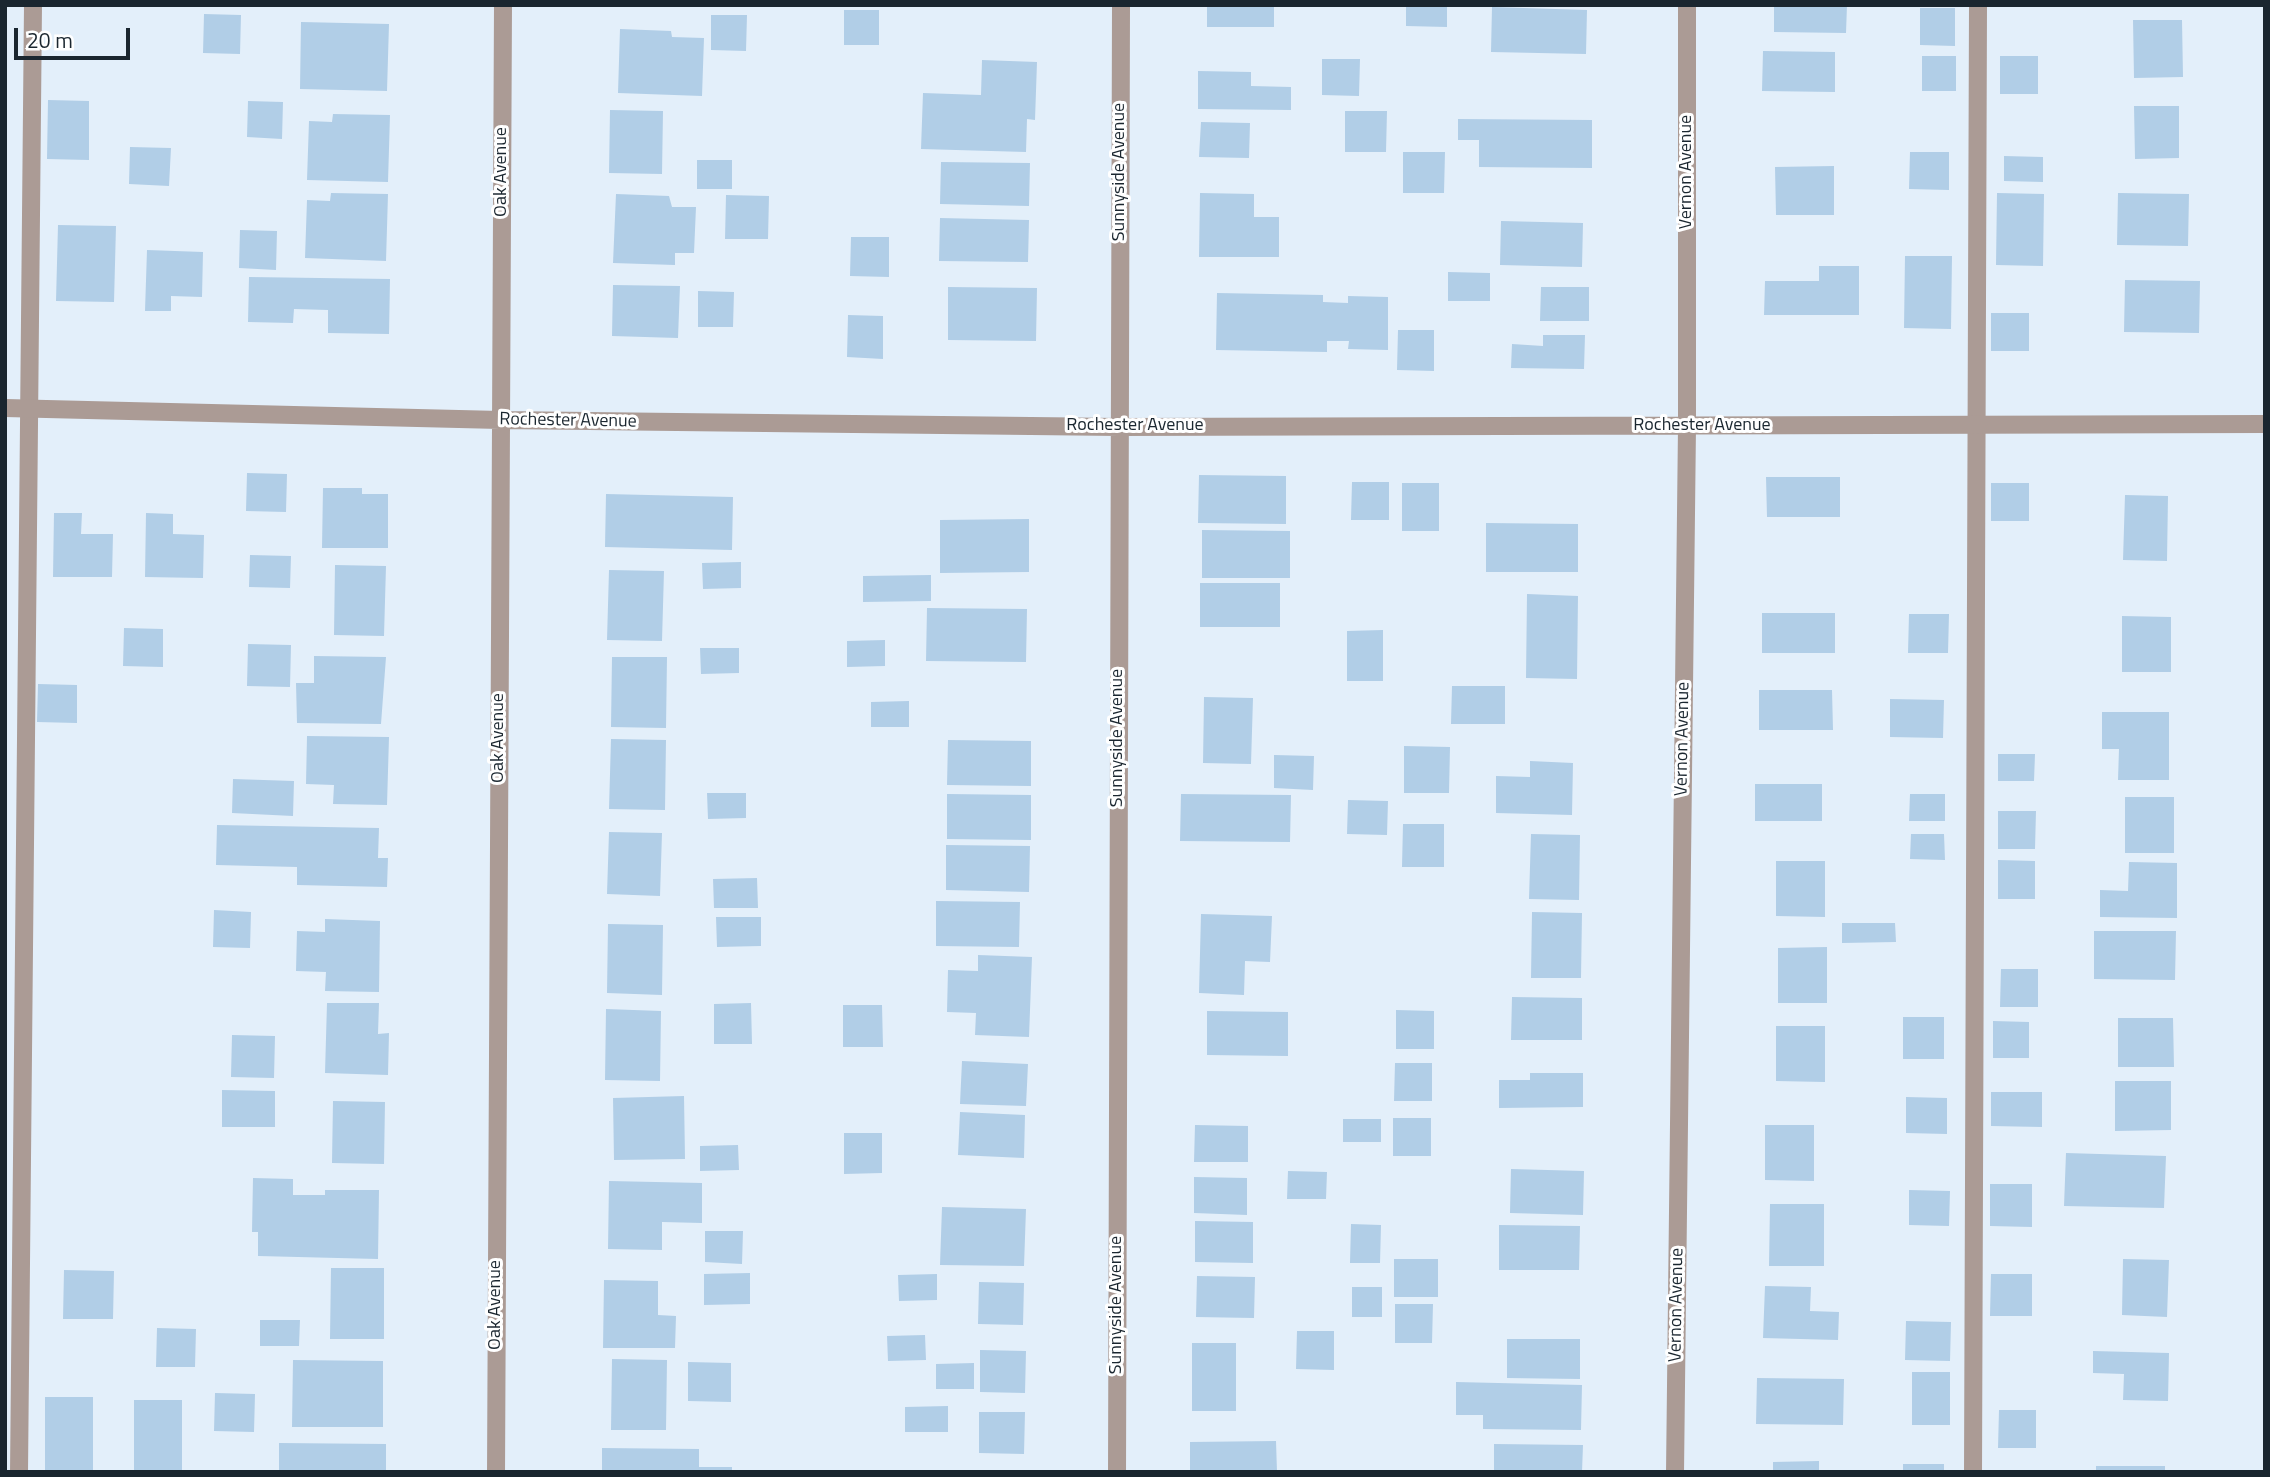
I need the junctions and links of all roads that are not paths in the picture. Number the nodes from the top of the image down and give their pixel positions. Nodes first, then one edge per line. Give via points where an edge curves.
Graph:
1 (33, 5) edge
2 (503, 5) edge
3 (1121, 5) edge
4 (1687, 5) edge
5 (1978, 5) edge
6 (5, 408) edge
7 (30, 408) junction
8 (500, 420) junction
9 (1977, 423) junction
10 (2265, 424) edge
11 (1686, 426) junction
12 (1118, 427) junction
13 (19, 1472) edge
14 (496, 1472) edge
15 (1117, 1472) edge
16 (1675, 1472) edge
17 (1973, 1472) edge

1 - 7 street
2 - 8 street, Oak Avenue
3 - 12 street, Sunnyside Avenue
4 - 11 street, Vernon Avenue
5 - 9 street
6 - 7 street, Rochester Avenue
7 - 8 street, Rochester Avenue
7 - 13 street
8 - 12 street, Rochester Avenue
8 - 14 street, Oak Avenue
9 - 10 street, Rochester Avenue
9 - 11 street, Rochester Avenue
9 - 17 street
11 - 12 street, Rochester Avenue
11 - 16 street, Vernon Avenue
12 - 15 street, Sunnyside Avenue

